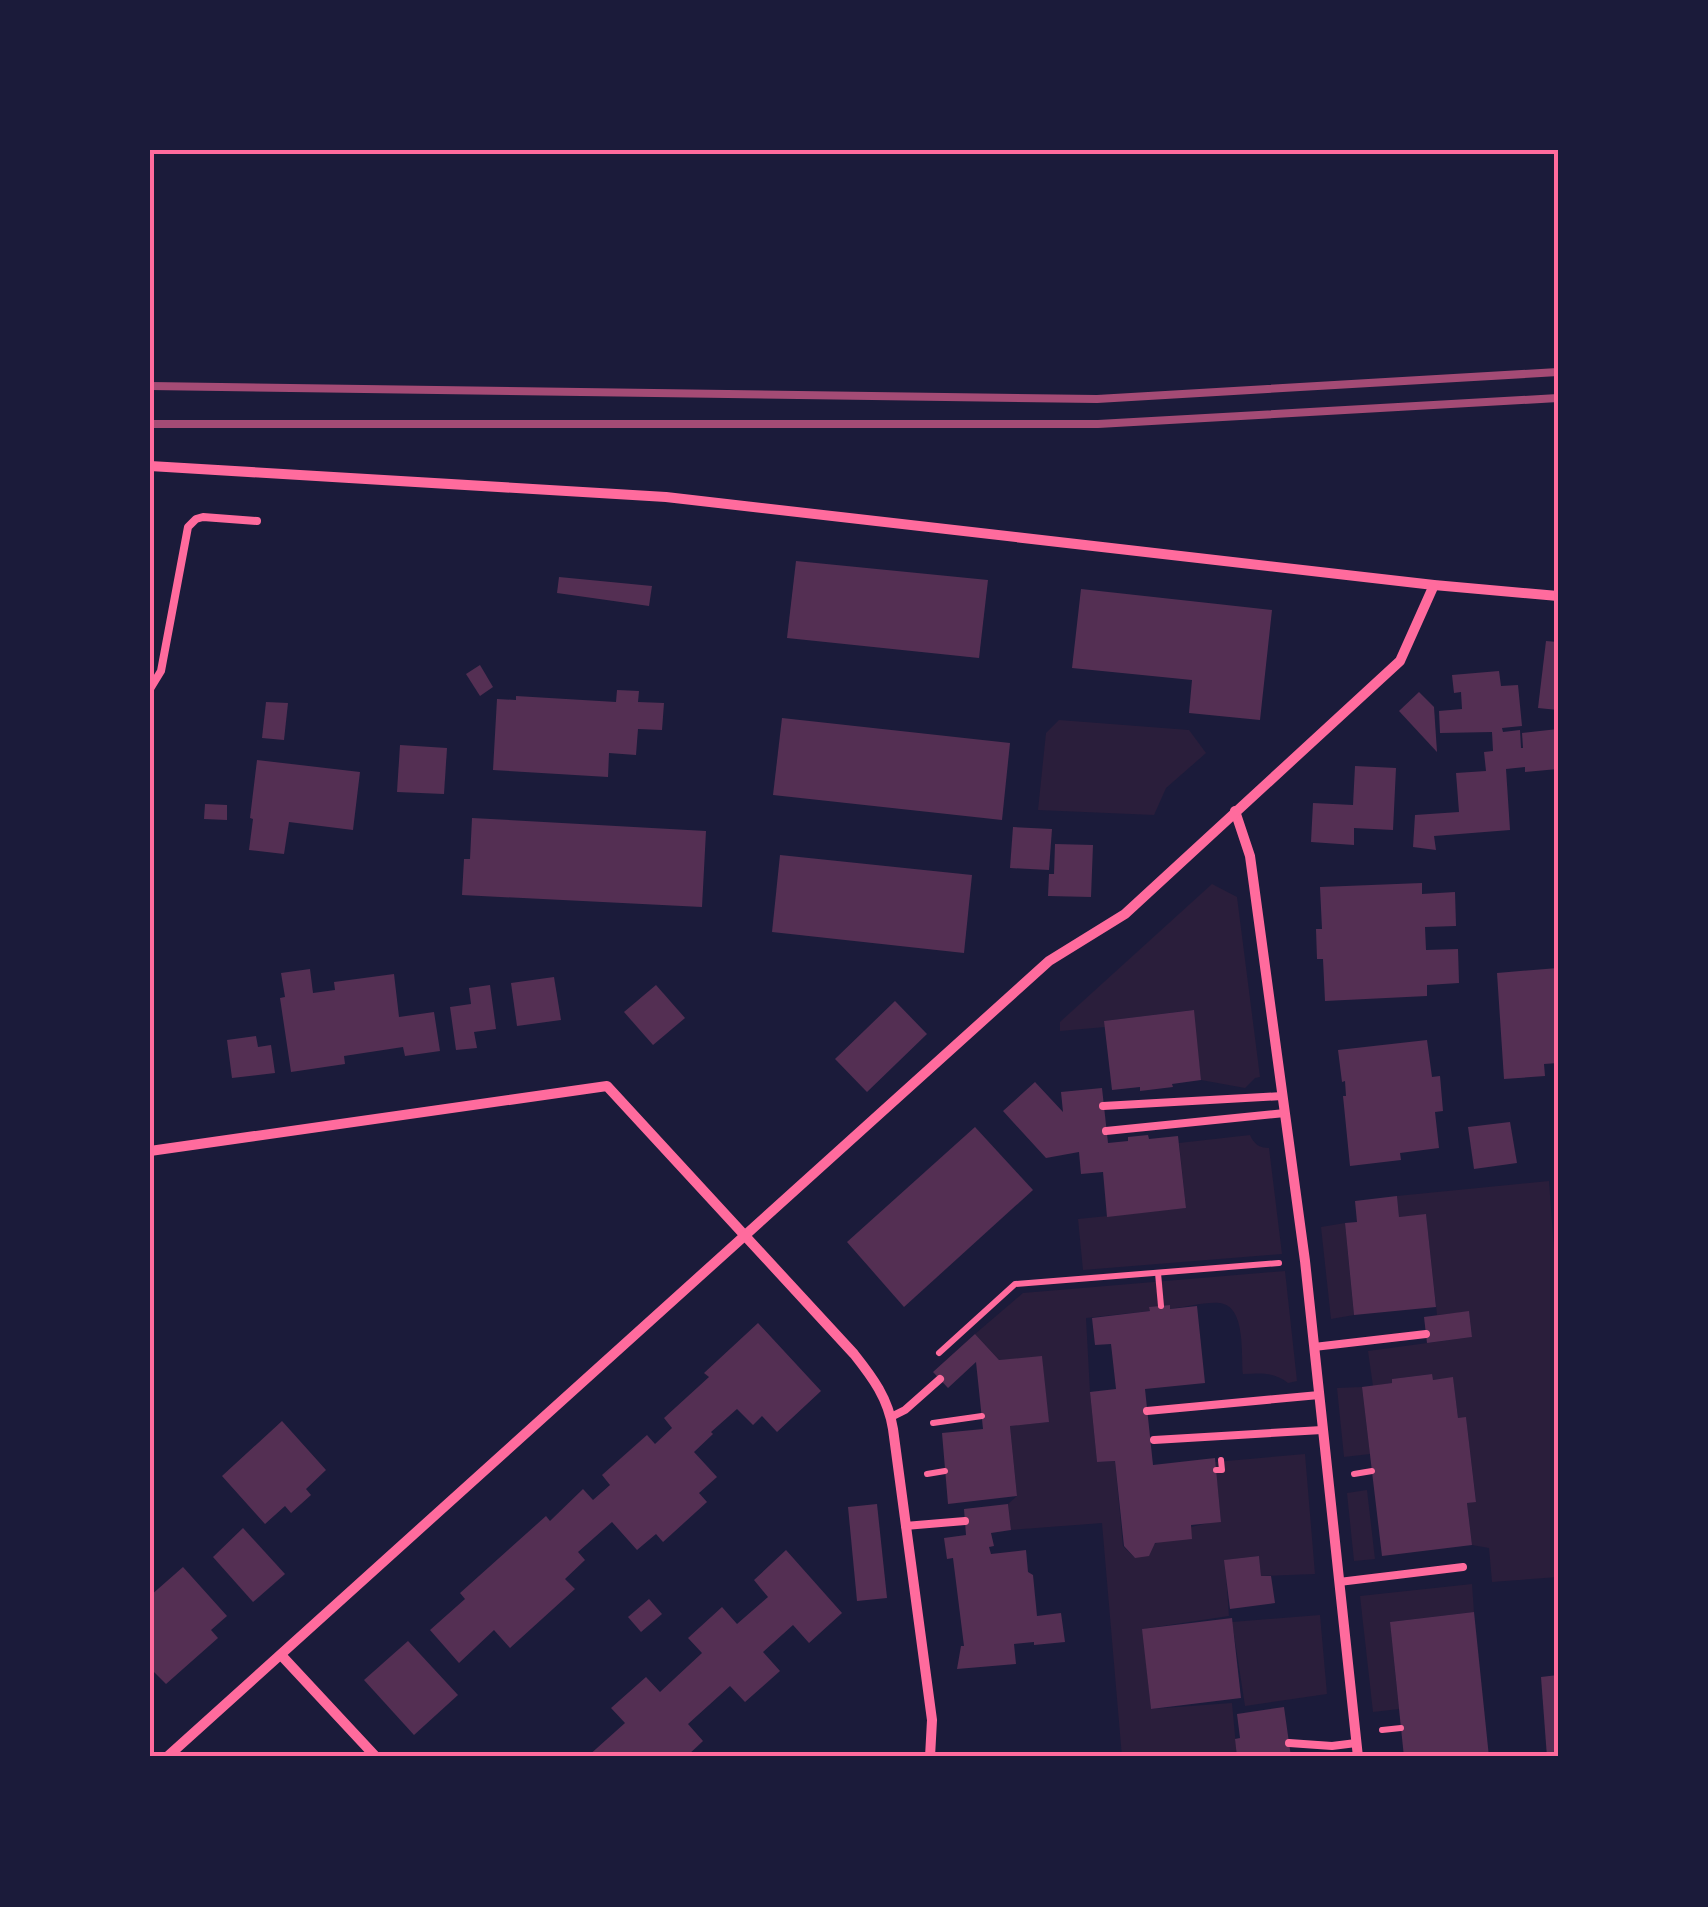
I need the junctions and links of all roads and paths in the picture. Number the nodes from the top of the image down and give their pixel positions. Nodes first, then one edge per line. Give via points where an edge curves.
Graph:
1 (150, 466) edge
2 (257, 521) dead end
3 (1434, 584) junction
4 (1558, 596) edge
5 (150, 689) edge
6 (1235, 811) junction
7 (1282, 1096) junction
8 (1104, 1106) dead end
9 (1285, 1114) junction
10 (1106, 1131) dead end
11 (150, 1151) edge
12 (746, 1234) junction
13 (1304, 1261) junction
14 (1158, 1272) junction
15 (1161, 1306) dead end
16 (1426, 1334) dead end
17 (1314, 1347) junction
18 (929, 1362) dead end
19 (940, 1379) dead end
20 (1319, 1395) junction
21 (1147, 1412) dead end
22 (891, 1416) junction
23 (1322, 1430) junction
24 (1154, 1440) dead end
25 (965, 1520) dead end
26 (904, 1526) junction
27 (1464, 1567) dead end
28 (1339, 1582) junction
29 (281, 1655) junction
30 (1289, 1743) dead end
31 (1356, 1743) junction
32 (167, 1757) edge
33 (376, 1757) edge
34 (930, 1757) edge
35 (1358, 1757) edge

1 - 3 street via 666,498
2 - 5 lane via 203,517 188,526 161,671
3 - 4 street
3 - 6 street via 1400,661
6 - 7 street via 1250,856
6 - 12 street via 1125,914 1049,960
7 - 8 lane
7 - 9 street
9 - 10 lane
9 - 13 street
11 - 12 street via 607,1086
12 - 22 street via 876,1381
12 - 29 street
13 - 14 path
13 - 17 street
14 - 15 path
14 - 18 path via 1015,1284
16 - 17 lane
17 - 20 street
19 - 22 lane
20 - 21 lane
20 - 23 street
22 - 26 street
23 - 24 lane
23 - 28 street
25 - 26 lane
26 - 34 street via 932,1720
27 - 28 lane
28 - 31 street
29 - 32 street
29 - 33 street
30 - 31 lane
31 - 35 street

